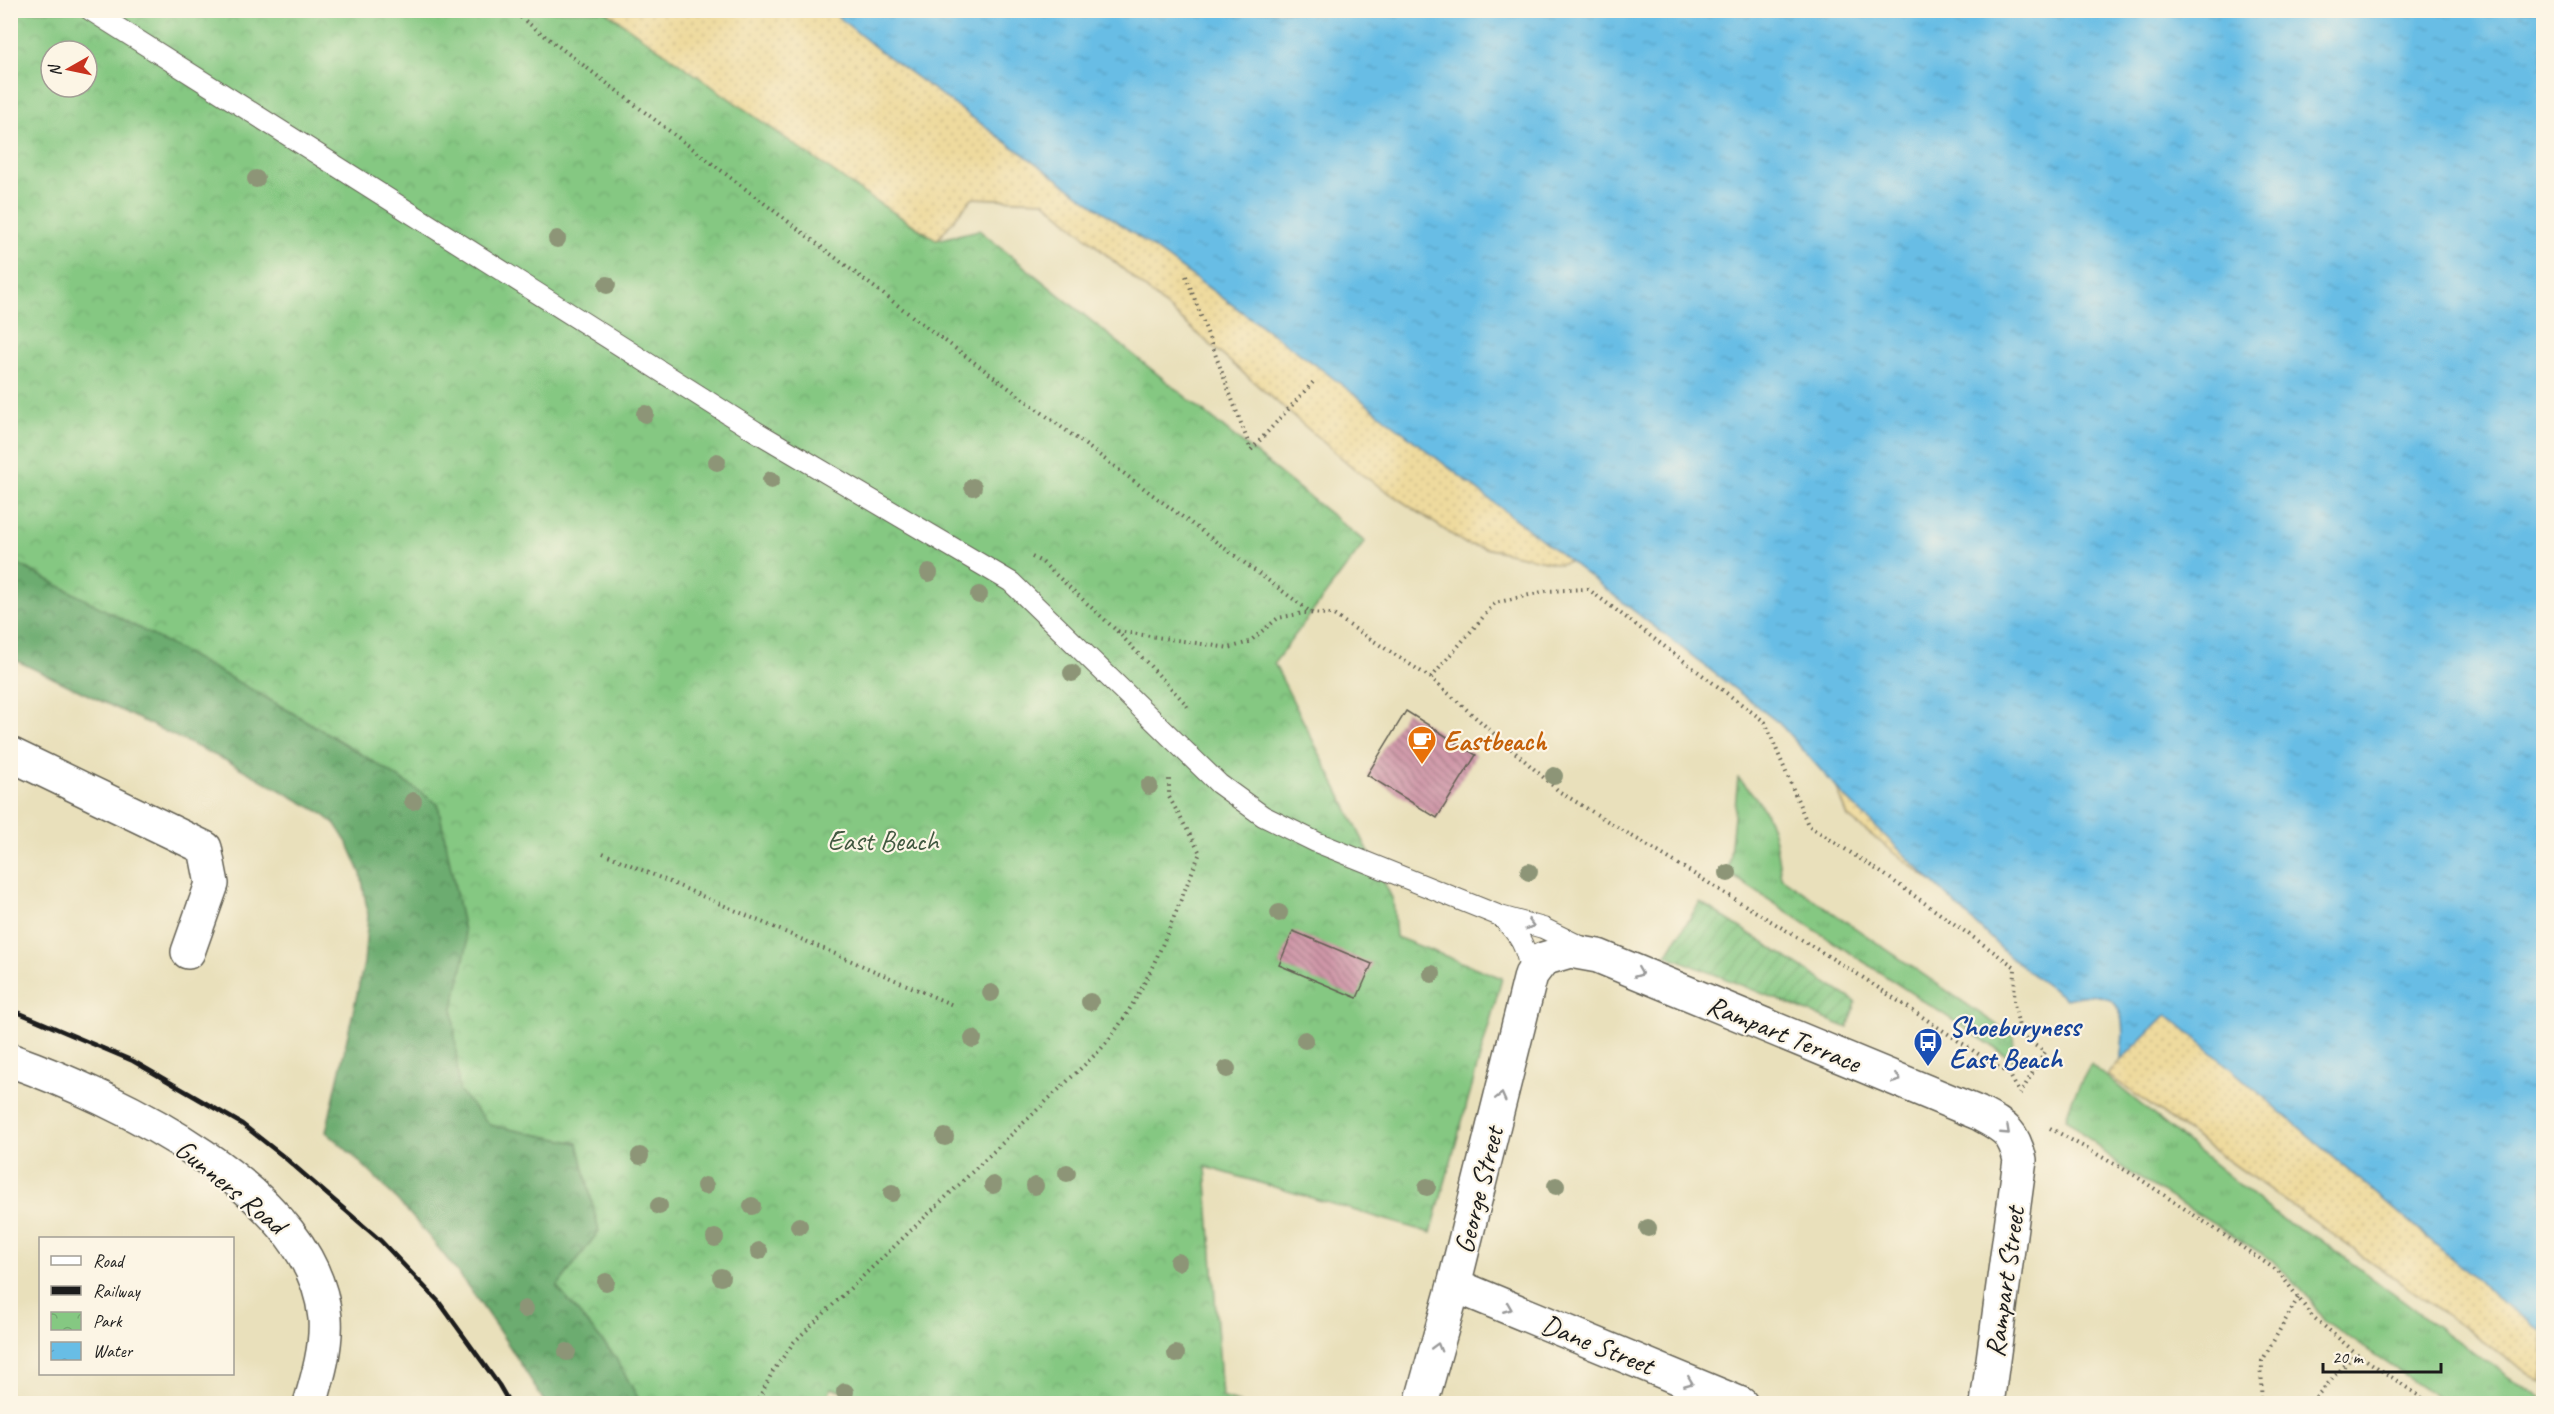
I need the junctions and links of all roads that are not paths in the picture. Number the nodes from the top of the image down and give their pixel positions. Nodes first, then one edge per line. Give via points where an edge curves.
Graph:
1 (90, 10) edge
2 (10, 754) edge
3 (1500, 916) junction
4 (188, 952) dead end
5 (1598, 956) junction
6 (1531, 975) junction
7 (10, 1060) edge
8 (2020, 1160) joint
9 (1454, 1285) junction
10 (310, 1404) edge
11 (1420, 1404) edge
12 (1741, 1404) edge
13 (1987, 1404) edge

1 - 3 lane via 755,431 1011,582 1218,784 1263,816 1316,842
2 - 4 street via 205,848 212,884
3 -> 5 lane via 1544,928
3 - 6 lane via 1517,933 1527,951
5 - 6 street, Rampart Terrace via 1570,951 1543,959
5 -> 8 street, Rampart Terrace via 1978,1113 2004,1127 2015,1140
9 -> 6 street, George Street
7 - 10 street, Gunners Road via 137,1115 212,1162 271,1211 299,1244 317,1285 325,1318 320,1370
8 - 13 street, Rampart Street
11 -> 9 street, George Street
9 -> 12 street, Dane Street

